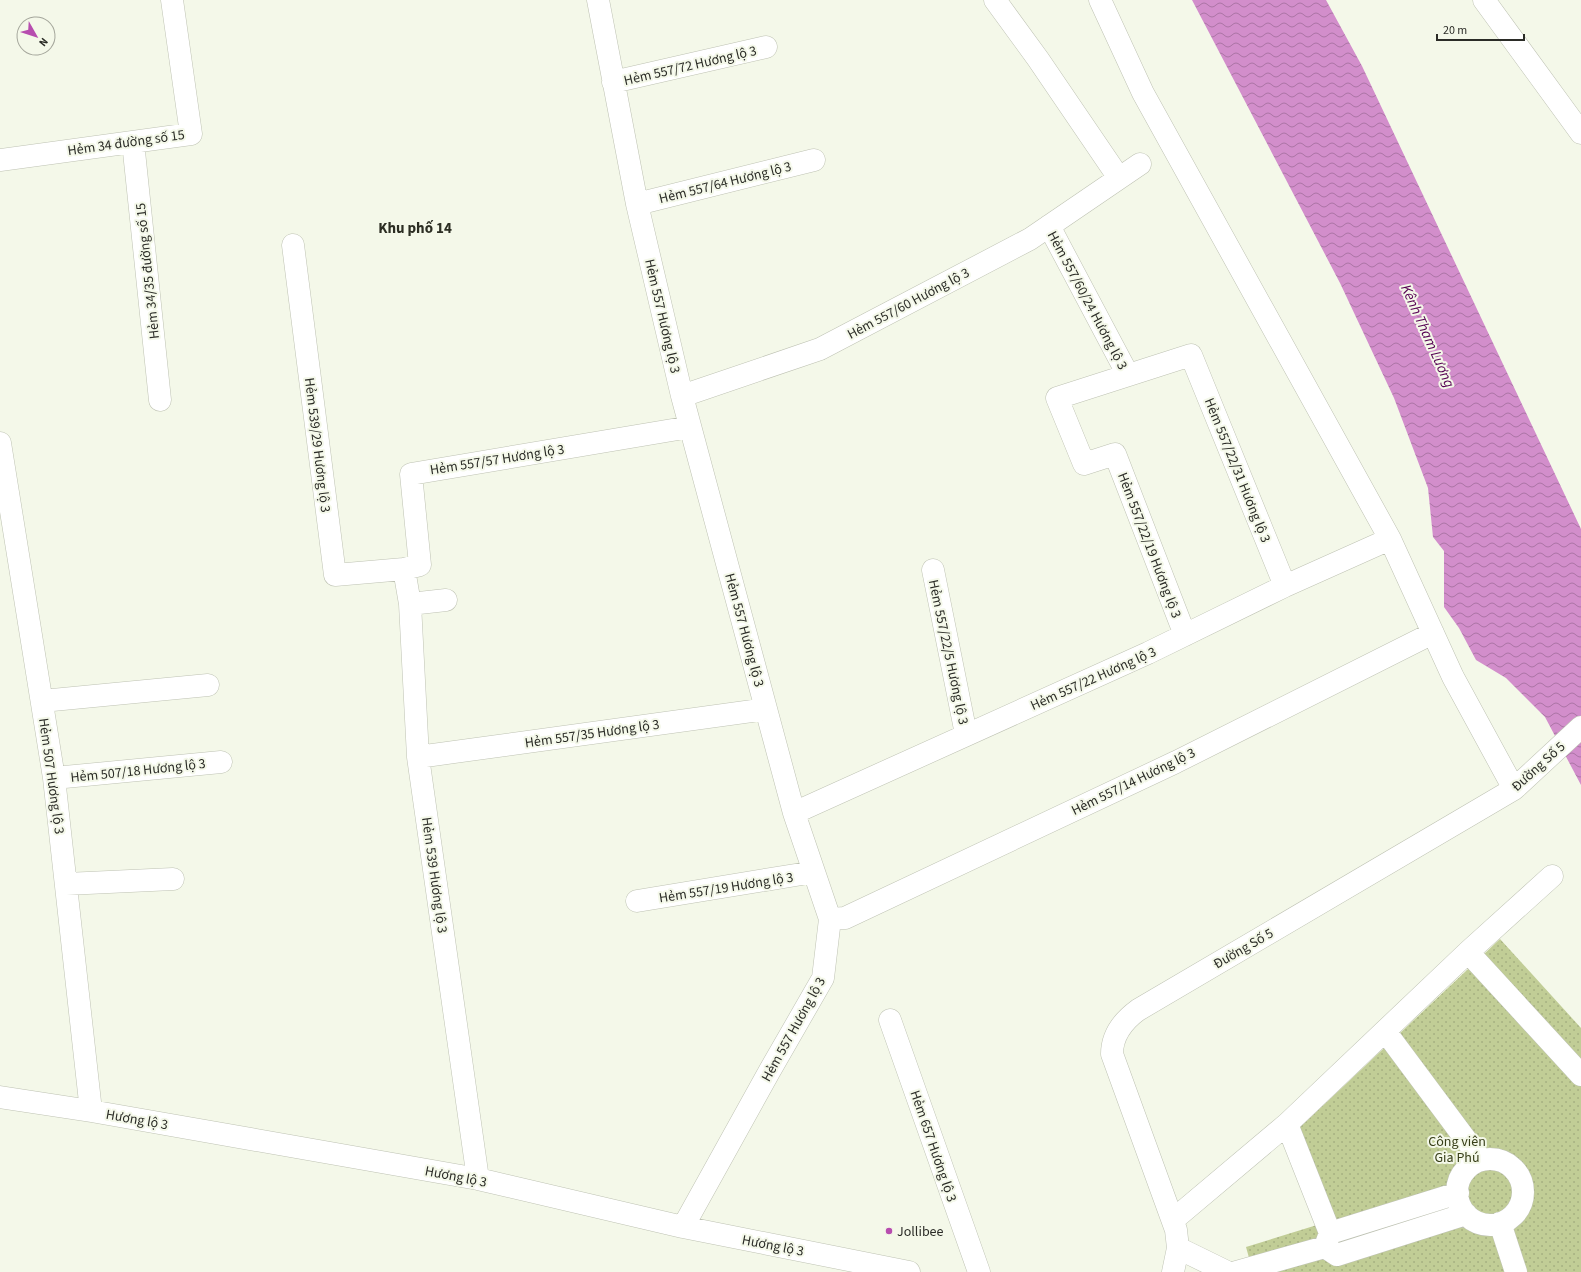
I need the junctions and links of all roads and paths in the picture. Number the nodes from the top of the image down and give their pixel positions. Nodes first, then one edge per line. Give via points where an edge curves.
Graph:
1 (172, 0) edge
2 (598, 0) edge
3 (995, 0) edge
4 (1100, 0) edge
5 (1484, 0) edge
6 (766, 47) dead end
7 (613, 82) junction
8 (1581, 133) edge
9 (133, 142) junction
10 (0, 160) edge
11 (814, 160) dead end
12 (1140, 164) dead end
13 (1120, 178) junction
14 (637, 204) junction
15 (1049, 226) junction
16 (293, 245) dead end
17 (1191, 355) joint
18 (1128, 375) junction
19 (682, 396) junction
20 (160, 400) dead end
21 (690, 428) junction
22 (0, 443) edge
23 (1115, 454) joint
24 (1390, 539) junction
25 (404, 569) junction
26 (932, 570) dead end
27 (1285, 586) junction
28 (446, 600) dead end
29 (410, 604) junction
30 (1433, 633) junction
31 (1185, 635) junction
32 (208, 685) dead end
33 (42, 701) junction
34 (766, 709) junction
35 (1581, 727) edge
36 (966, 734) junction
37 (418, 757) junction
38 (221, 762) dead end
39 (54, 778) junction
40 (1514, 790) junction
41 (794, 813) junction
42 (814, 872) junction
43 (1552, 876) dead end
44 (173, 879) dead end
45 (66, 884) junction
46 (637, 901) dead end
47 (830, 919) junction
48 (1468, 952) junction
49 (890, 1020) dead end
50 (1385, 1031) junction
51 (1581, 1076) edge
52 (0, 1097) edge
53 (92, 1111) junction
54 (1287, 1124) junction
55 (1481, 1160) junction
56 (478, 1179) junction
57 (1458, 1193) junction
58 (1466, 1214) junction
59 (1173, 1220) junction
60 (1500, 1223) junction
61 (683, 1227) junction
62 (1178, 1248) junction
63 (1333, 1252) edge
64 (909, 1272) edge
65 (979, 1272) edge
66 (1173, 1272) edge
67 (1228, 1272) edge
68 (1236, 1272) edge
69 (1516, 1272) edge

1 - 9 street, Hẻm 34 đường số 15 via 191,134
2 - 7 street, Hẻm 557 Hương lộ 3
3 - 13 street
4 - 24 street via 1143,92
5 - 8 street
6 - 7 street, Hẻm 557/72 Hương lộ 3
7 - 14 street, Hẻm 557 Hương lộ 3
9 - 10 street, Hẻm 34 đường số 15
9 - 20 street, Hẻm 34/35 đường số 15
11 - 14 street, Hẻm 557/64 Hương lộ 3
12 - 13 street, Hẻm 557/60 Hương lộ 3
13 - 15 street, Hẻm 557/60 Hương lộ 3
14 - 19 street, Hẻm 557 Hương lộ 3
15 - 18 street, Hẻm 557/60/24 Hương lộ 3
15 - 19 street, Hẻm 557/60 Hương lộ 3 via 1030,239 820,349
16 - 25 street, Hẻm 539/29 Hương lộ 3 via 334,575
17 - 18 street, Hẻm 557/60/24 Hương lộ 3
17 - 27 street, Hẻm 557/22/31 Hương lộ 3
18 - 23 street, Hẻm 557/60/24 Hương lộ 3 via 1057,398 1084,464
19 - 21 street, Hẻm 557 Hương lộ 3
21 - 25 street, Hẻm 557/57 Hương lộ 3 via 411,474 420,565
21 - 34 street, Hẻm 557 Hương lộ 3
22 - 33 street, Hẻm 507 Hương lộ 3
23 - 31 street, Hẻm 557/22/19 Hương lộ 3
24 - 27 street, Hẻm 557/22 Hương lộ 3
24 - 30 street
25 - 29 street, Hẻm 539 Hương lộ 3
26 - 36 street, Hẻm 557/22/5 Hương lộ 3
27 - 31 street, Hẻm 557/22 Hương lộ 3
28 - 29 street
29 - 37 street, Hẻm 539 Hương lộ 3
30 - 40 street via 1453,677
30 - 47 street, Hẻm 557/14 Hương lộ 3 via 1176,762 844,918
31 - 36 street, Hẻm 557/22 Hương lộ 3
32 - 33 street
33 - 39 street, Hẻm 507 Hương lộ 3
34 - 37 street, Hẻm 557/35 Hương lộ 3
34 - 41 street, Hẻm 557 Hương lộ 3
35 - 40 street, Đường Số 5
36 - 41 street, Hẻm 557/22 Hương lộ 3
37 - 56 street, Hẻm 539 Hương lộ 3
38 - 39 street, Hẻm 507/18 Hương lộ 3
39 - 45 street, Hẻm 507 Hương lộ 3
40 - 59 street, Đường Số 5 via 1138,1010 1120,1026 1112,1054
41 - 42 street, Hẻm 557 Hương lộ 3
42 - 46 street, Hẻm 557/19 Hương lộ 3
42 - 47 street, Hẻm 557 Hương lộ 3
43 - 48 street
44 - 45 street
45 - 53 street, Hẻm 507 Hương lộ 3
47 - 61 street, Hẻm 557 Hương lộ 3 via 823,978
48 - 50 street
48 - 51 street
49 - 65 street, Hẻm 657 Hương lộ 3
50 - 54 street
50 - 55 street
52 - 53 street, Hương lộ 3
53 - 56 street, Hương lộ 3
54 - 59 street
54 - 63 street
55 - 57 street via 1464,1172
55 - 60 street via 1501,1160 1513,1168 1521,1179 1523,1192 1520,1206 1512,1217
56 - 61 street, Hương lộ 3
57 - 58 street via 1459,1202
57 - 63 street
58 - 60 street via 1471,1219 1485,1224
58 - 63 street
59 - 62 street, Đường Số 5
60 - 69 street
61 - 64 street, Hương lộ 3
62 - 66 street, Đường Số 5
62 - 67 street
63 - 68 street

